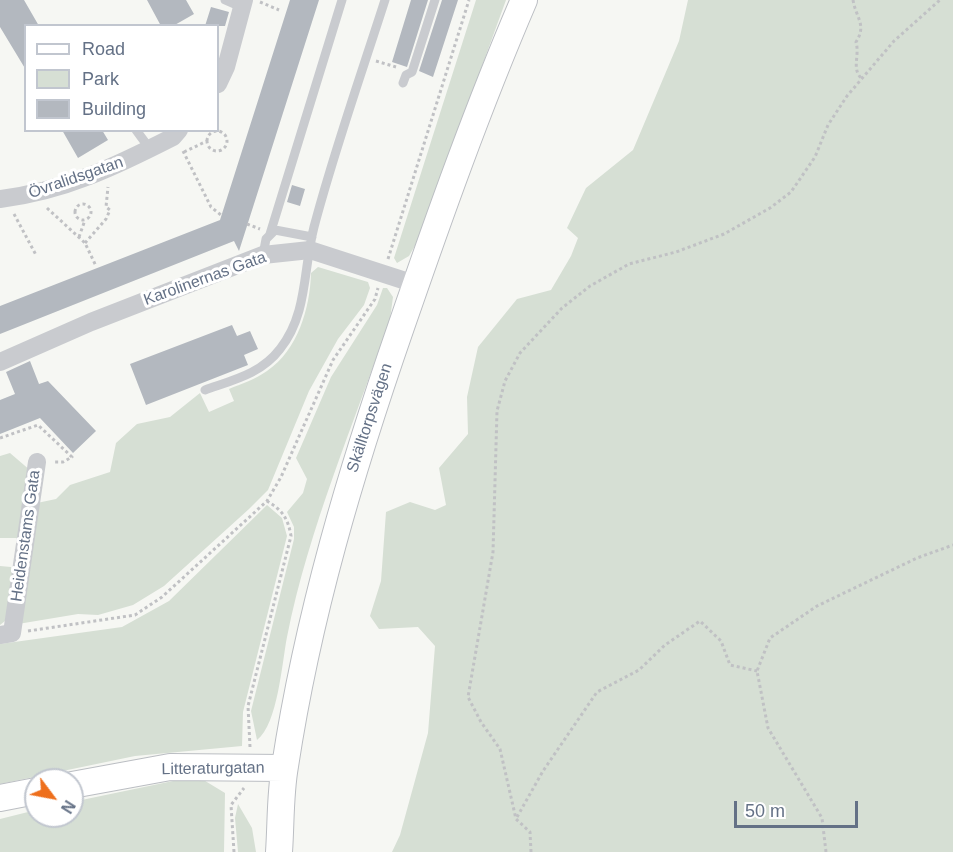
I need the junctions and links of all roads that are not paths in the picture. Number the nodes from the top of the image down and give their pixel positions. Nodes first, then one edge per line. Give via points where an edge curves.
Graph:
1 (342, 0) edge
2 (385, 0) edge
3 (435, 0) edge
4 (524, 0) edge
5 (241, 2) edge
6 (219, 82) edge
7 (403, 83) dead end
8 (138, 132) edge
9 (176, 134) edge
10 (150, 148) junction
11 (3, 199) edge
12 (270, 234) junction
13 (311, 243) junction
14 (263, 255) junction
15 (416, 284) junction
16 (0, 362) edge
17 (205, 390) dead end
18 (37, 462) road end
19 (6, 634) edge
20 (284, 768) junction
21 (84, 783) edge
22 (24, 793) edge
23 (0, 798) edge
24 (279, 852) edge

1 - 12 lane
2 - 13 lane
3 - 7 lane via 412,72
4 - 15 street, Skälltorpsvägen via 474,122
5 - 6 street
8 - 10 lane
9 - 10 street, Övralidsgatan
10 - 11 street, Övralidsgatan via 109,170 37,195
12 - 13 lane via 279,230
12 - 14 lane
13 - 14 street, Karolinernas Gata
13 - 15 street, Karolinernas Gata
13 - 17 lane via 298,317 280,349 257,371
14 - 16 street, Karolinernas Gata
15 - 20 street, Skälltorpsvägen via 359,447 333,536
18 - 19 street, Heidenstams Gata
20 - 21 street, Litteraturgatan via 170,767
20 - 24 street, Skälltorpsvägen
22 - 23 street

